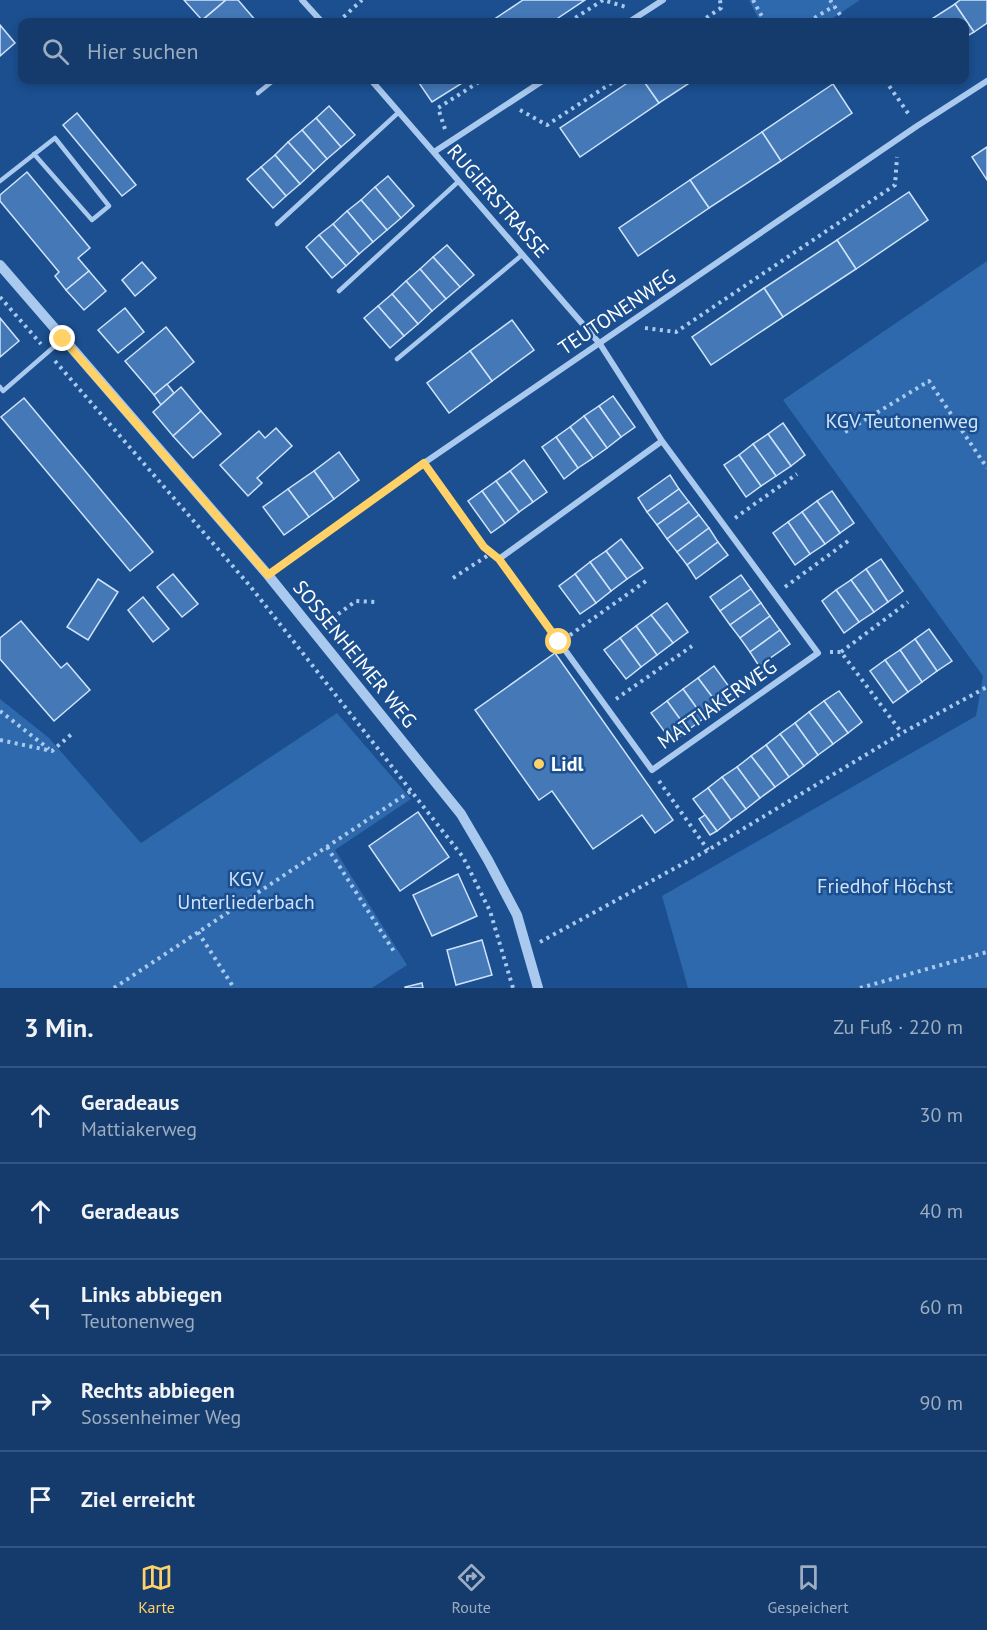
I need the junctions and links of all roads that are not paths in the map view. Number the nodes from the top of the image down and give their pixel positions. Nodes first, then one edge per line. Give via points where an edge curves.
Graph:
1 (302, 0) edge
2 (663, 0) edge
3 (318, 18) edge
4 (636, 18) edge
5 (987, 81) edge
6 (269, 84) edge
7 (374, 84) edge
8 (538, 84) edge
9 (258, 93) dead end
10 (399, 112) junction
11 (434, 152) junction
12 (34, 154) junction
13 (0, 181) edge
14 (459, 181) junction
15 (277, 224) dead end
16 (522, 255) junction
17 (0, 265) edge
18 (339, 291) dead end
19 (63, 339) junction
20 (600, 344) junction
21 (398, 359) dead end
22 (0, 387) edge
23 (662, 441) junction
24 (268, 575) junction
25 (538, 988) edge

1 - 3 street
2 - 4 street
5 - 20 street, TEUTONENWEG
6 - 9 lane
7 - 10 street, RUGIERSTRASSE
8 - 11 street
10 - 11 street, RUGIERSTRASSE
10 - 15 lane
11 - 14 street, RUGIERSTRASSE
12 - 12 lane via 55,138 109,206 92,220
12 - 13 lane
14 - 16 street, RUGIERSTRASSE
14 - 18 lane
16 - 20 street, RUGIERSTRASSE
16 - 21 lane
17 - 19 street, SOSSENHEIMER WEG
19 - 22 lane via 3,391
19 - 24 street, SOSSENHEIMER WEG
20 - 23 street
20 - 24 street, TEUTONENWEG
23 - 23 street, MATTIAKERWEG via 818,653 652,770 499,559
24 - 25 street, SOSSENHEIMER WEG via 461,814 517,915

